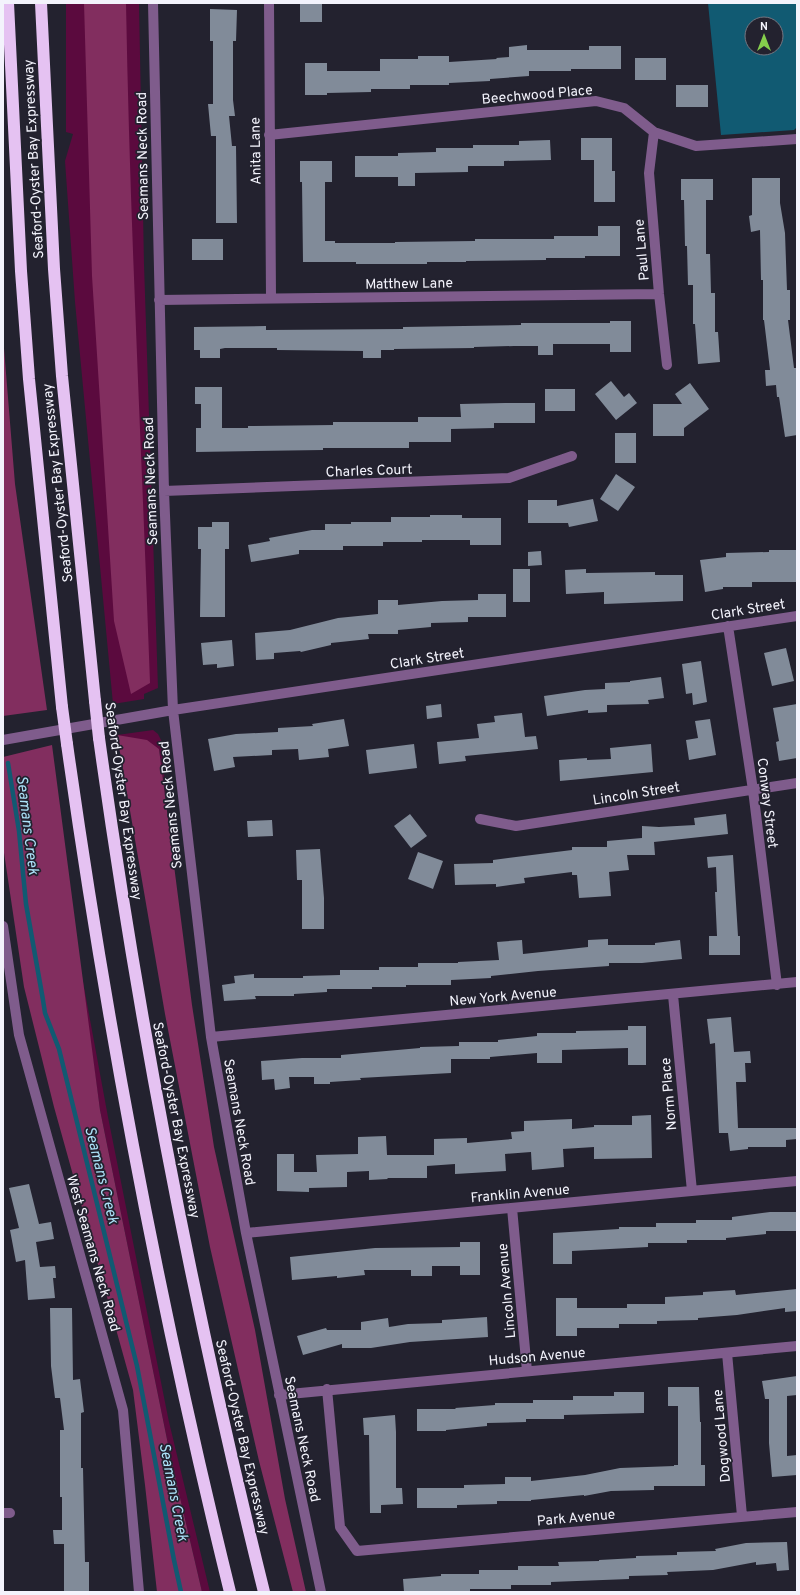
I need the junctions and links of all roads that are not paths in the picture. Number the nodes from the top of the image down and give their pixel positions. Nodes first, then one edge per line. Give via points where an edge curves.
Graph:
1 (8, 3) edge
2 (41, 3) edge
3 (153, 3) edge
4 (269, 3) edge
5 (654, 132) junction
6 (269, 135) junction
7 (797, 139) edge
8 (659, 294) junction
9 (271, 298) junction
10 (159, 300) junction
11 (667, 365) dead end
12 (572, 456) dead end
13 (164, 491) junction
14 (797, 616) edge
15 (728, 626) junction
16 (173, 710) junction
17 (3, 740) edge
18 (797, 783) edge
19 (753, 790) junction
20 (480, 819) dead end
21 (3, 926) edge
22 (797, 982) edge
23 (776, 984) junction
24 (673, 995) junction
25 (211, 1037) junction
26 (797, 1181) edge
27 (692, 1191) junction
28 (512, 1208) junction
29 (246, 1232) junction
30 (797, 1346) edge
31 (727, 1353) junction
32 (527, 1371) junction
33 (327, 1389) junction
34 (279, 1395) junction
35 (797, 1512) edge
36 (742, 1516) junction
37 (139, 1592) edge
38 (230, 1592) edge
39 (264, 1592) edge
40 (321, 1592) edge

1 - 38 highway, Seaford-Oyster Bay Expressway, bridge via 29,379 62,707 83,860 123,1095 178,1369
2 - 39 highway, Seaford-Oyster Bay Expressway, bridge via 60,361 99,738 115,856 154,1090 208,1355
3 - 10 street, Seamans Neck Road
4 - 6 street, Anita Lane
5 - 6 street, Beechwood Place via 624,108 596,101
5 - 7 street, Beechwood Place via 696,146
5 - 8 street, Paul Lane via 649,173
6 - 9 street, Anita Lane
8 - 9 street, Matthew Lane
8 - 11 street, Paul Lane
9 - 10 street, Matthew Lane
10 - 13 street, Seamans Neck Road
12 - 13 street, Charles Court via 509,478
13 - 16 street, Seamans Neck Road
14 - 15 street, Clark Street
15 - 16 street, Clark Street
15 - 19 street, Conway Street
16 - 17 street, Clark Street
16 - 25 street, Seamans Neck Road
18 - 19 street, Lincoln Street
19 - 20 street, Lincoln Street via 516,826
19 - 23 street, Conway Street
21 - 37 street, West Seamans Neck Road via 19,1035 123,1410
22 - 23 street, New York Avenue
23 - 24 street, New York Avenue
24 - 25 street, New York Avenue
24 - 27 street, Norm Place
25 - 29 street, Seamans Neck Road
26 - 27 street, Franklin Avenue
27 - 28 street, Franklin Avenue
28 - 29 street, Franklin Avenue
28 - 32 street, Lincoln Avenue
29 - 34 street, Seamans Neck Road
30 - 31 street, Hudson Avenue
31 - 32 street, Hudson Avenue
31 - 36 street, Dogwood Lane
32 - 33 street, Hudson Avenue
33 - 34 street, Hudson Avenue
33 - 36 street, Park Avenue via 340,1527 357,1551
34 - 40 street, Seamans Neck Road
35 - 36 street, Park Avenue

